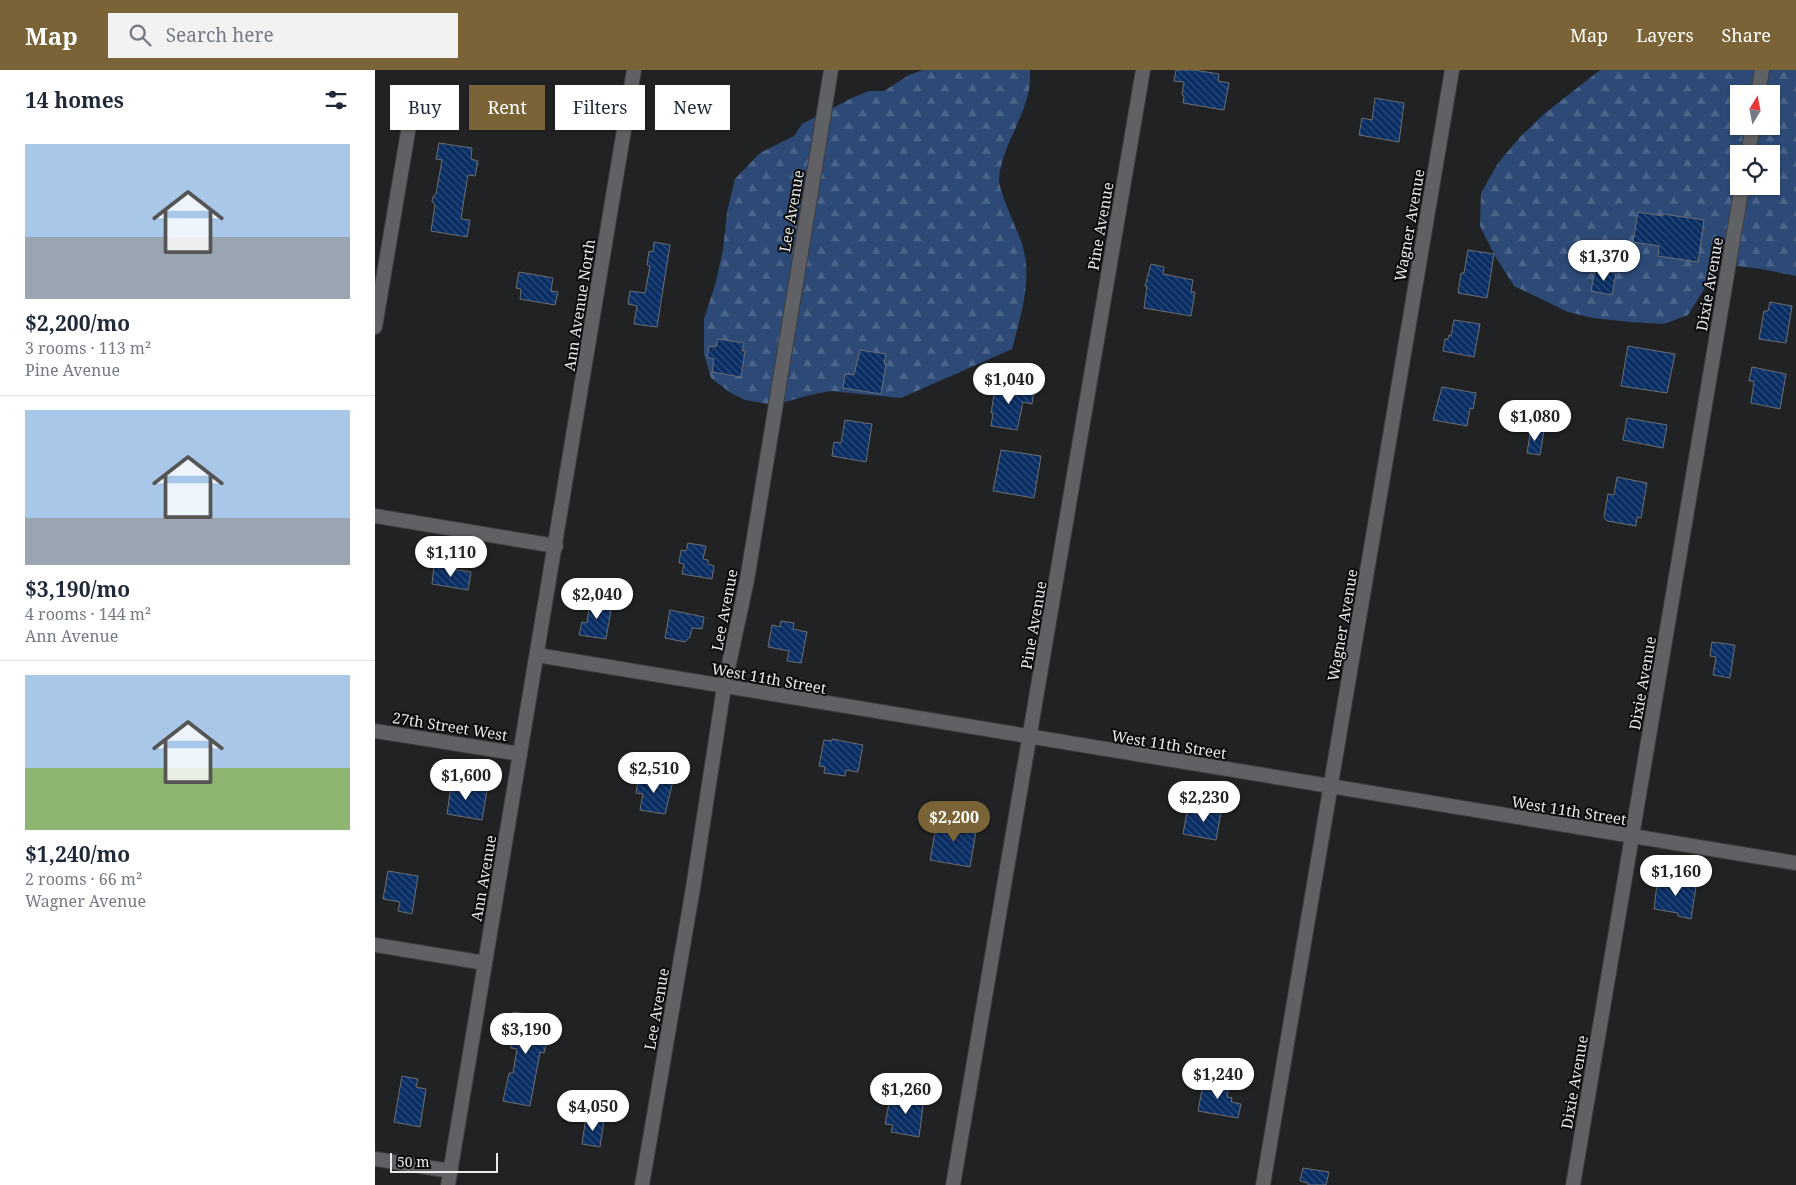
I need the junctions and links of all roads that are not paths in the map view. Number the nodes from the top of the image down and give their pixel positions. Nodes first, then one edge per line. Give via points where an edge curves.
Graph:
1 (634, 70) edge
2 (831, 70) edge
3 (1143, 70) edge
4 (1452, 70) edge
5 (1762, 70) edge
6 (1760, 85) edge
7 (408, 130) edge
8 (1740, 195) edge
9 (375, 327) edge
10 (375, 516) edge
11 (555, 546) junction
12 (537, 655) junction
13 (724, 687) junction
14 (375, 730) edge
15 (1030, 738) junction
16 (520, 754) junction
17 (1331, 787) junction
18 (1632, 837) junction
19 (1796, 864) edge
20 (375, 945) edge
21 (485, 963) junction
22 (375, 1159) edge
23 (450, 1178) edge
24 (642, 1185) edge
25 (953, 1185) edge
26 (1263, 1185) edge
27 (1573, 1185) edge

1 - 11 street, Ann Avenue North
2 - 13 street, Lee Avenue via 747,580
3 - 15 street, Pine Avenue
4 - 17 street, Wagner Avenue
5 - 6 street
7 - 9 street
8 - 18 street, Dixie Avenue
10 - 11 street
11 - 12 street, Ann Avenue
12 - 13 street, West 11th Street
12 - 16 street, Ann Avenue
13 - 15 street, West 11th Street
13 - 24 street, Lee Avenue
14 - 16 street, 27th Street West
15 - 17 street, West 11th Street
15 - 25 street, Pine Avenue
16 - 21 street, Ann Avenue
17 - 18 street, West 11th Street
17 - 26 street, Wagner Avenue
18 - 19 street, West 11th Street
18 - 27 street, Dixie Avenue
20 - 21 street
21 - 23 street, Ann Avenue
22 - 23 street

